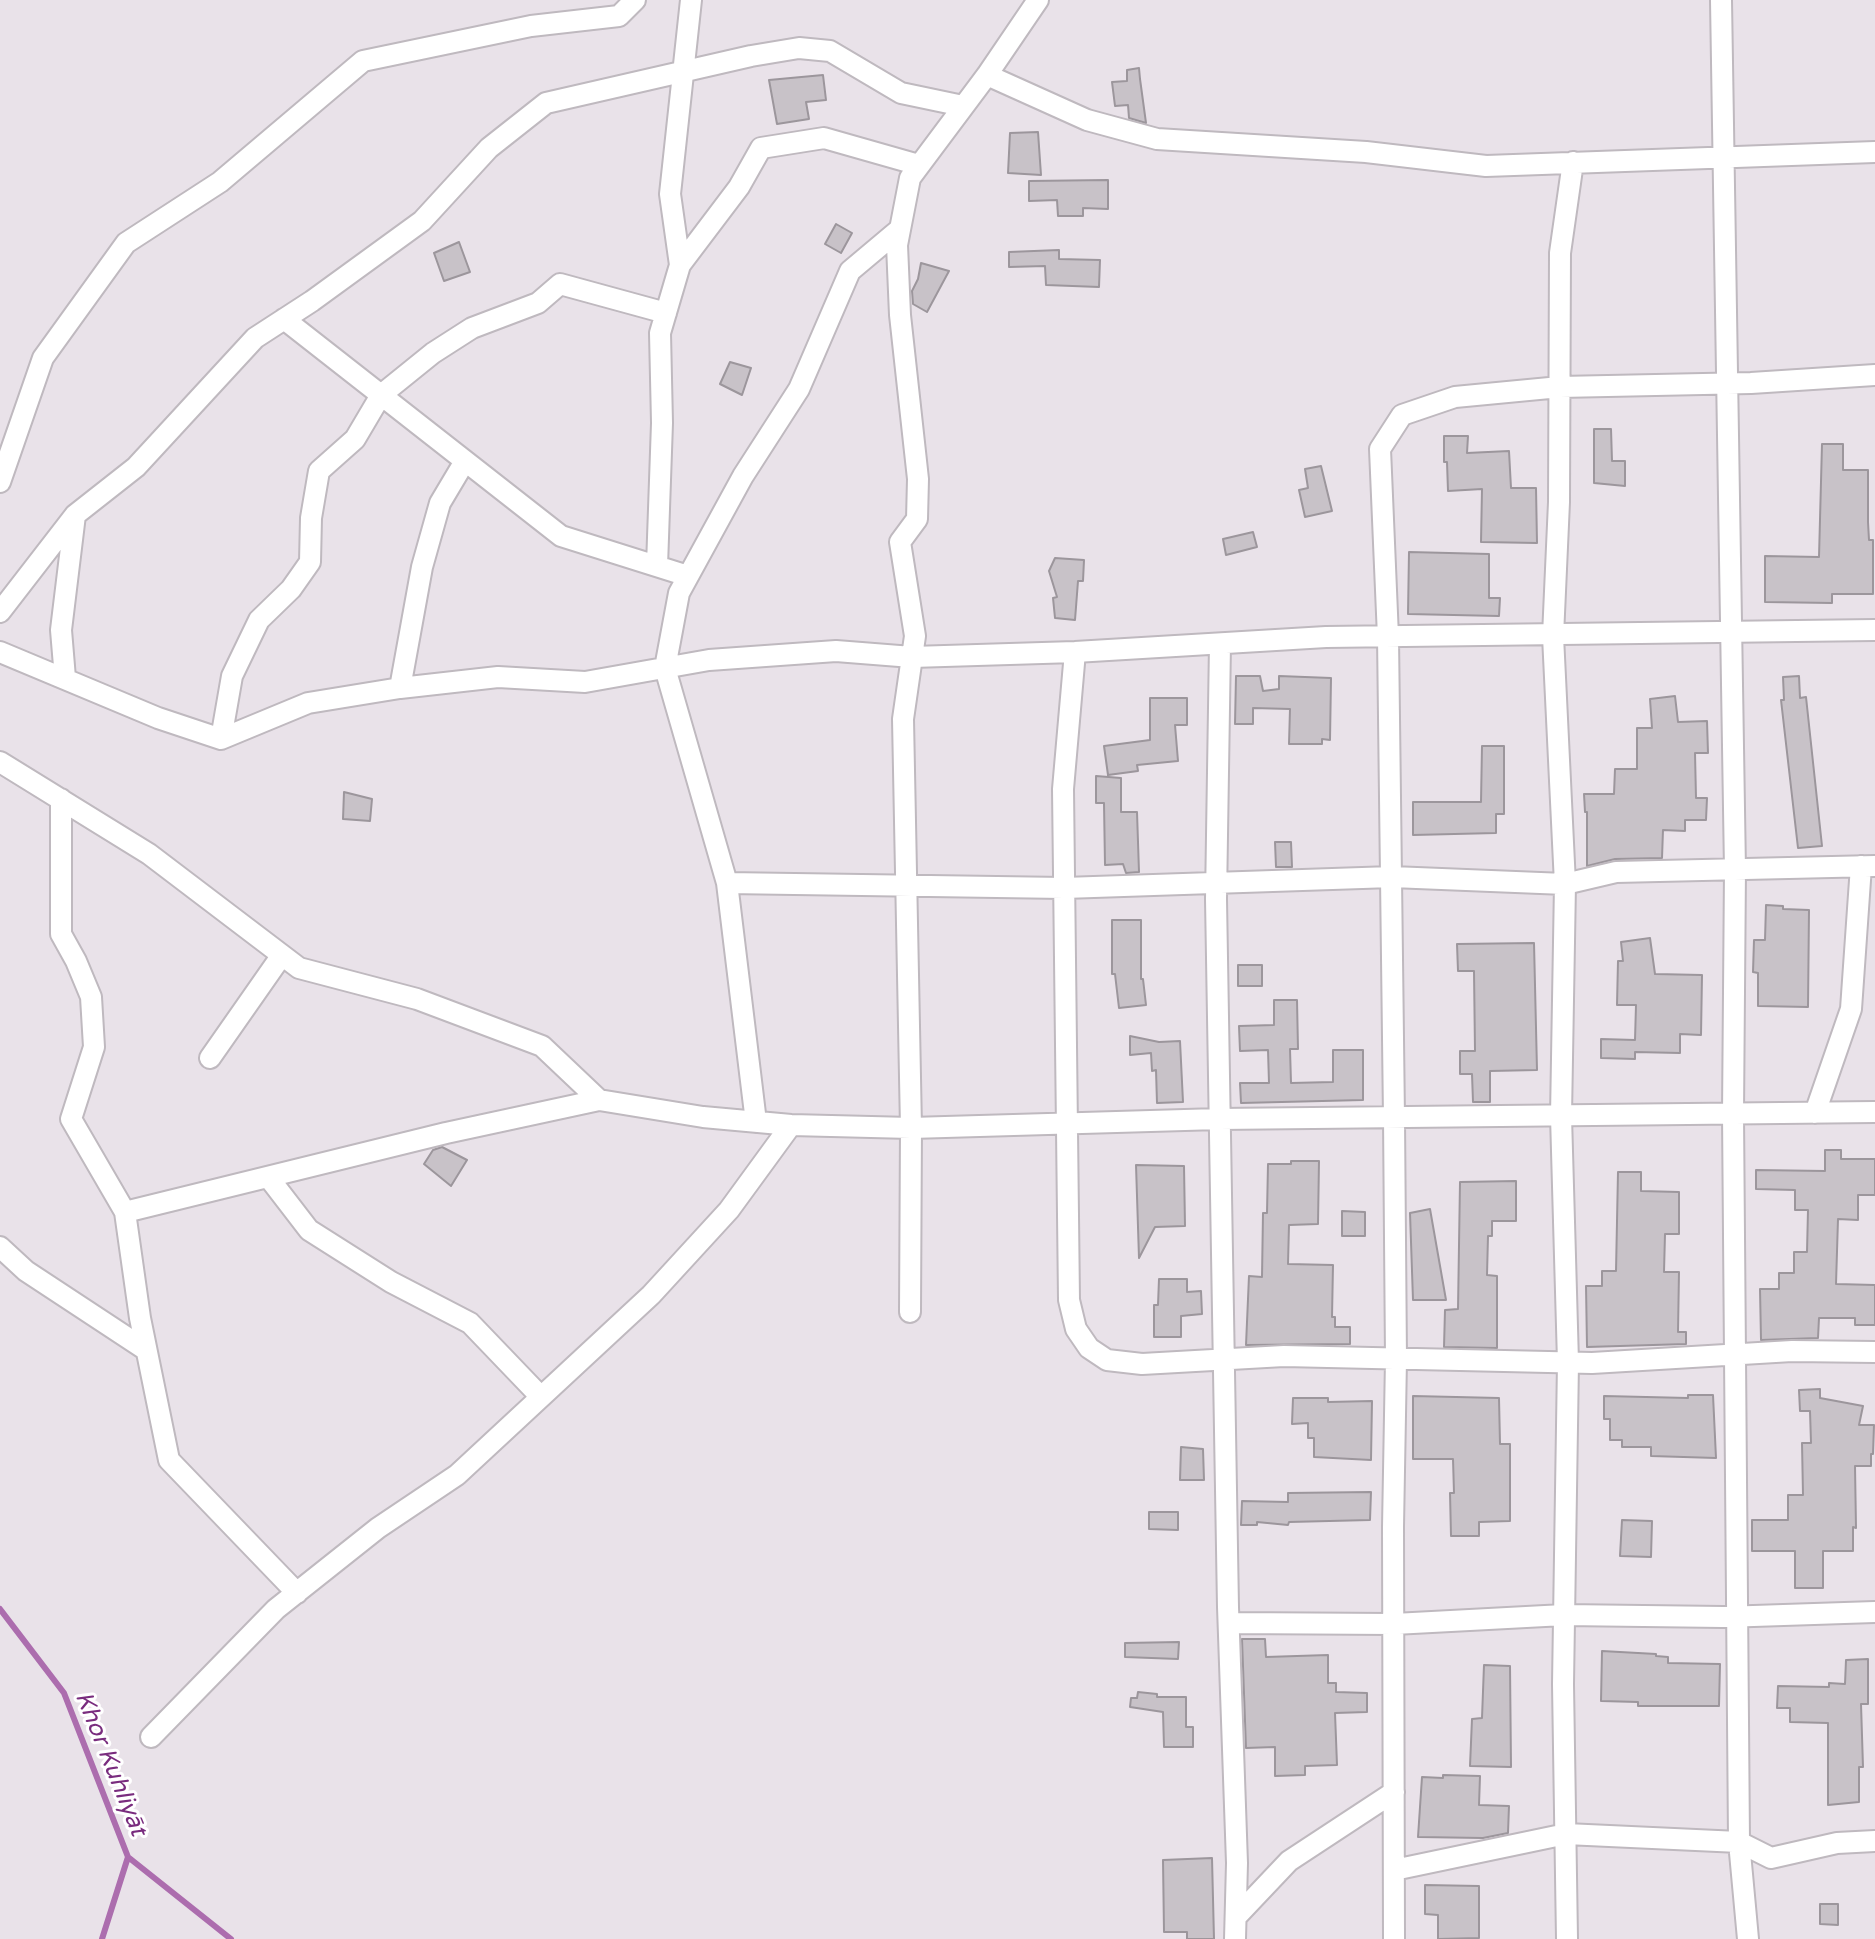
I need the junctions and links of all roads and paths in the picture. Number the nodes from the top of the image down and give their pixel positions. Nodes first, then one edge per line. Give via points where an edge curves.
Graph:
1 (635, 0) edge
2 (691, 0) edge
3 (1038, 0) edge
4 (1721, 0) edge
5 (683, 71) junction
6 (987, 75) junction
7 (963, 106) junction
8 (1875, 152) edge
9 (1723, 156) junction
10 (1573, 162) junction
11 (919, 165) junction
12 (900, 229) junction
13 (680, 265) junction
14 (666, 313) junction
15 (284, 319) junction
16 (1875, 375) edge
17 (1728, 384) junction
18 (1560, 387) junction
19 (381, 395) junction
20 (465, 461) junction
21 (0, 482) edge
22 (75, 515) junction
23 (657, 566) junction
24 (688, 576) junction
25 (0, 612) edge
26 (1875, 630) edge
27 (1732, 633) junction
28 (1553, 636) junction
29 (1388, 637) junction
30 (1220, 644) junction
31 (0, 652) edge
32 (1075, 652) junction
33 (912, 657) junction
34 (665, 668) junction
35 (65, 678) junction
36 (400, 688) junction
37 (221, 739) junction
38 (0, 762) edge
39 (61, 799) junction
40 (1868, 866) edge
41 (1735, 869) junction
42 (1392, 877) junction
43 (1216, 881) junction
44 (727, 883) junction
45 (1565, 884) junction
46 (906, 885) junction
47 (1064, 888) junction
48 (282, 955) junction
49 (210, 1058) dead end
50 (599, 1100) junction
51 (1875, 1112) edge
52 (1815, 1113) junction
53 (1733, 1114) junction
54 (1561, 1116) junction
55 (1394, 1118) junction
56 (1219, 1119) junction
57 (756, 1122) junction
58 (1067, 1124) junction
59 (791, 1125) junction
60 (911, 1128) junction
61 (269, 1178) junction
62 (125, 1212) junction
63 (0, 1247) edge
64 (910, 1312) dead end
65 (146, 1350) junction
66 (1875, 1352) edge
67 (1737, 1354) junction
68 (1396, 1359) junction
69 (1224, 1360) junction
70 (1568, 1362) junction
71 (541, 1397) junction
72 (297, 1593) junction
73 (1875, 1612) edge
74 (1564, 1615) junction
75 (1739, 1616) junction
76 (1229, 1623) junction
77 (1394, 1624) junction
78 (151, 1737) dead end
79 (1394, 1792) junction
80 (1566, 1834) junction
81 (1875, 1841) edge
82 (1739, 1842) junction
83 (1394, 1870) junction
84 (1236, 1917) junction
85 (1235, 1939) edge
86 (1394, 1939) edge
87 (1567, 1939) edge
88 (1748, 1939) edge

1 - 21 street via 619,16 531,26 363,61 220,182 126,243 43,358
2 - 5 street
3 - 6 street
4 - 9 street
5 - 7 street via 799,48 830,51 901,93
5 - 13 street via 670,194
5 - 15 street via 546,103 489,148 422,221
6 - 7 street
6 - 10 street via 1087,120 1157,139 1366,152 1486,166
7 - 11 street
8 - 9 street
9 - 10 street
9 - 17 street
10 - 18 street via 1560,253
11 - 12 street via 910,178
11 - 13 street via 824,138 761,148 739,187
12 - 24 street via 850,271 799,389
12 - 33 street via 900,315 918,479 917,519 900,542 915,636
13 - 14 street
14 - 19 street via 560,284 538,303 472,328
14 - 23 street via 660,333
15 - 19 street
15 - 22 street via 255,338 136,467
16 - 17 street
17 - 18 street
17 - 27 street
18 - 28 street
18 - 29 street via 1455,397 1402,415 1380,449
19 - 20 street
19 - 37 street via 355,439 319,471 310,562 259,620 232,676
20 - 23 street via 561,536
20 - 36 street via 440,503 422,567
22 - 25 street
22 - 35 street via 61,630
23 - 24 street
24 - 34 street via 679,593
26 - 27 street
27 - 28 street
27 - 41 street
28 - 29 street
28 - 45 street
29 - 30 street
29 - 42 street
30 - 32 street
30 - 43 street
31 - 35 street
32 - 33 street
32 - 47 street via 1063,789
33 - 34 street via 836,651
33 - 46 street via 903,719
34 - 36 street via 585,682 498,677
34 - 44 street
35 - 37 street
36 - 37 street via 308,703
38 - 39 street
39 - 48 street via 149,854
39 - 62 street via 61,934 91,997 94,1047 71,1119
40 - 41 street
40 - 52 street via 1851,1009
41 - 45 street via 1616,872
41 - 53 street
42 - 43 street
42 - 45 street
42 - 55 street
43 - 47 street
43 - 56 street
44 - 46 street
44 - 57 street
45 - 54 street
46 - 47 street
46 - 60 street
47 - 58 street
48 - 49 street
48 - 50 street via 299,968 417,999 542,1046
50 - 57 street
50 - 61 street
51 - 52 street
52 - 53 street
53 - 54 street
53 - 67 street
54 - 55 street
54 - 70 street
55 - 56 street
55 - 68 street
56 - 58 street
56 - 69 street
57 - 59 street
58 - 60 street
58 - 69 street via 1069,1300 1076,1329 1089,1348 1107,1360
59 - 60 street
59 - 71 street via 729,1210 671,1274
60 - 64 street
61 - 62 street
61 - 71 street via 309,1230 391,1282 470,1323
62 - 65 street
63 - 65 street via 26,1271
65 - 72 street via 169,1460
66 - 67 street
67 - 70 street
67 - 75 street
68 - 69 street
68 - 70 street
68 - 77 street
69 - 76 street
70 - 74 street
71 - 72 street via 457,1475 378,1528
72 - 78 street
73 - 75 street
74 - 75 street
74 - 77 street
74 - 80 street
75 - 82 street
76 - 77 street
76 - 84 street
77 - 79 street
79 - 83 street
79 - 84 street via 1289,1861
80 - 82 street
80 - 83 street
80 - 87 street
81 - 82 street via 1837,1843 1771,1858
82 - 88 street
83 - 86 street
84 - 85 street

